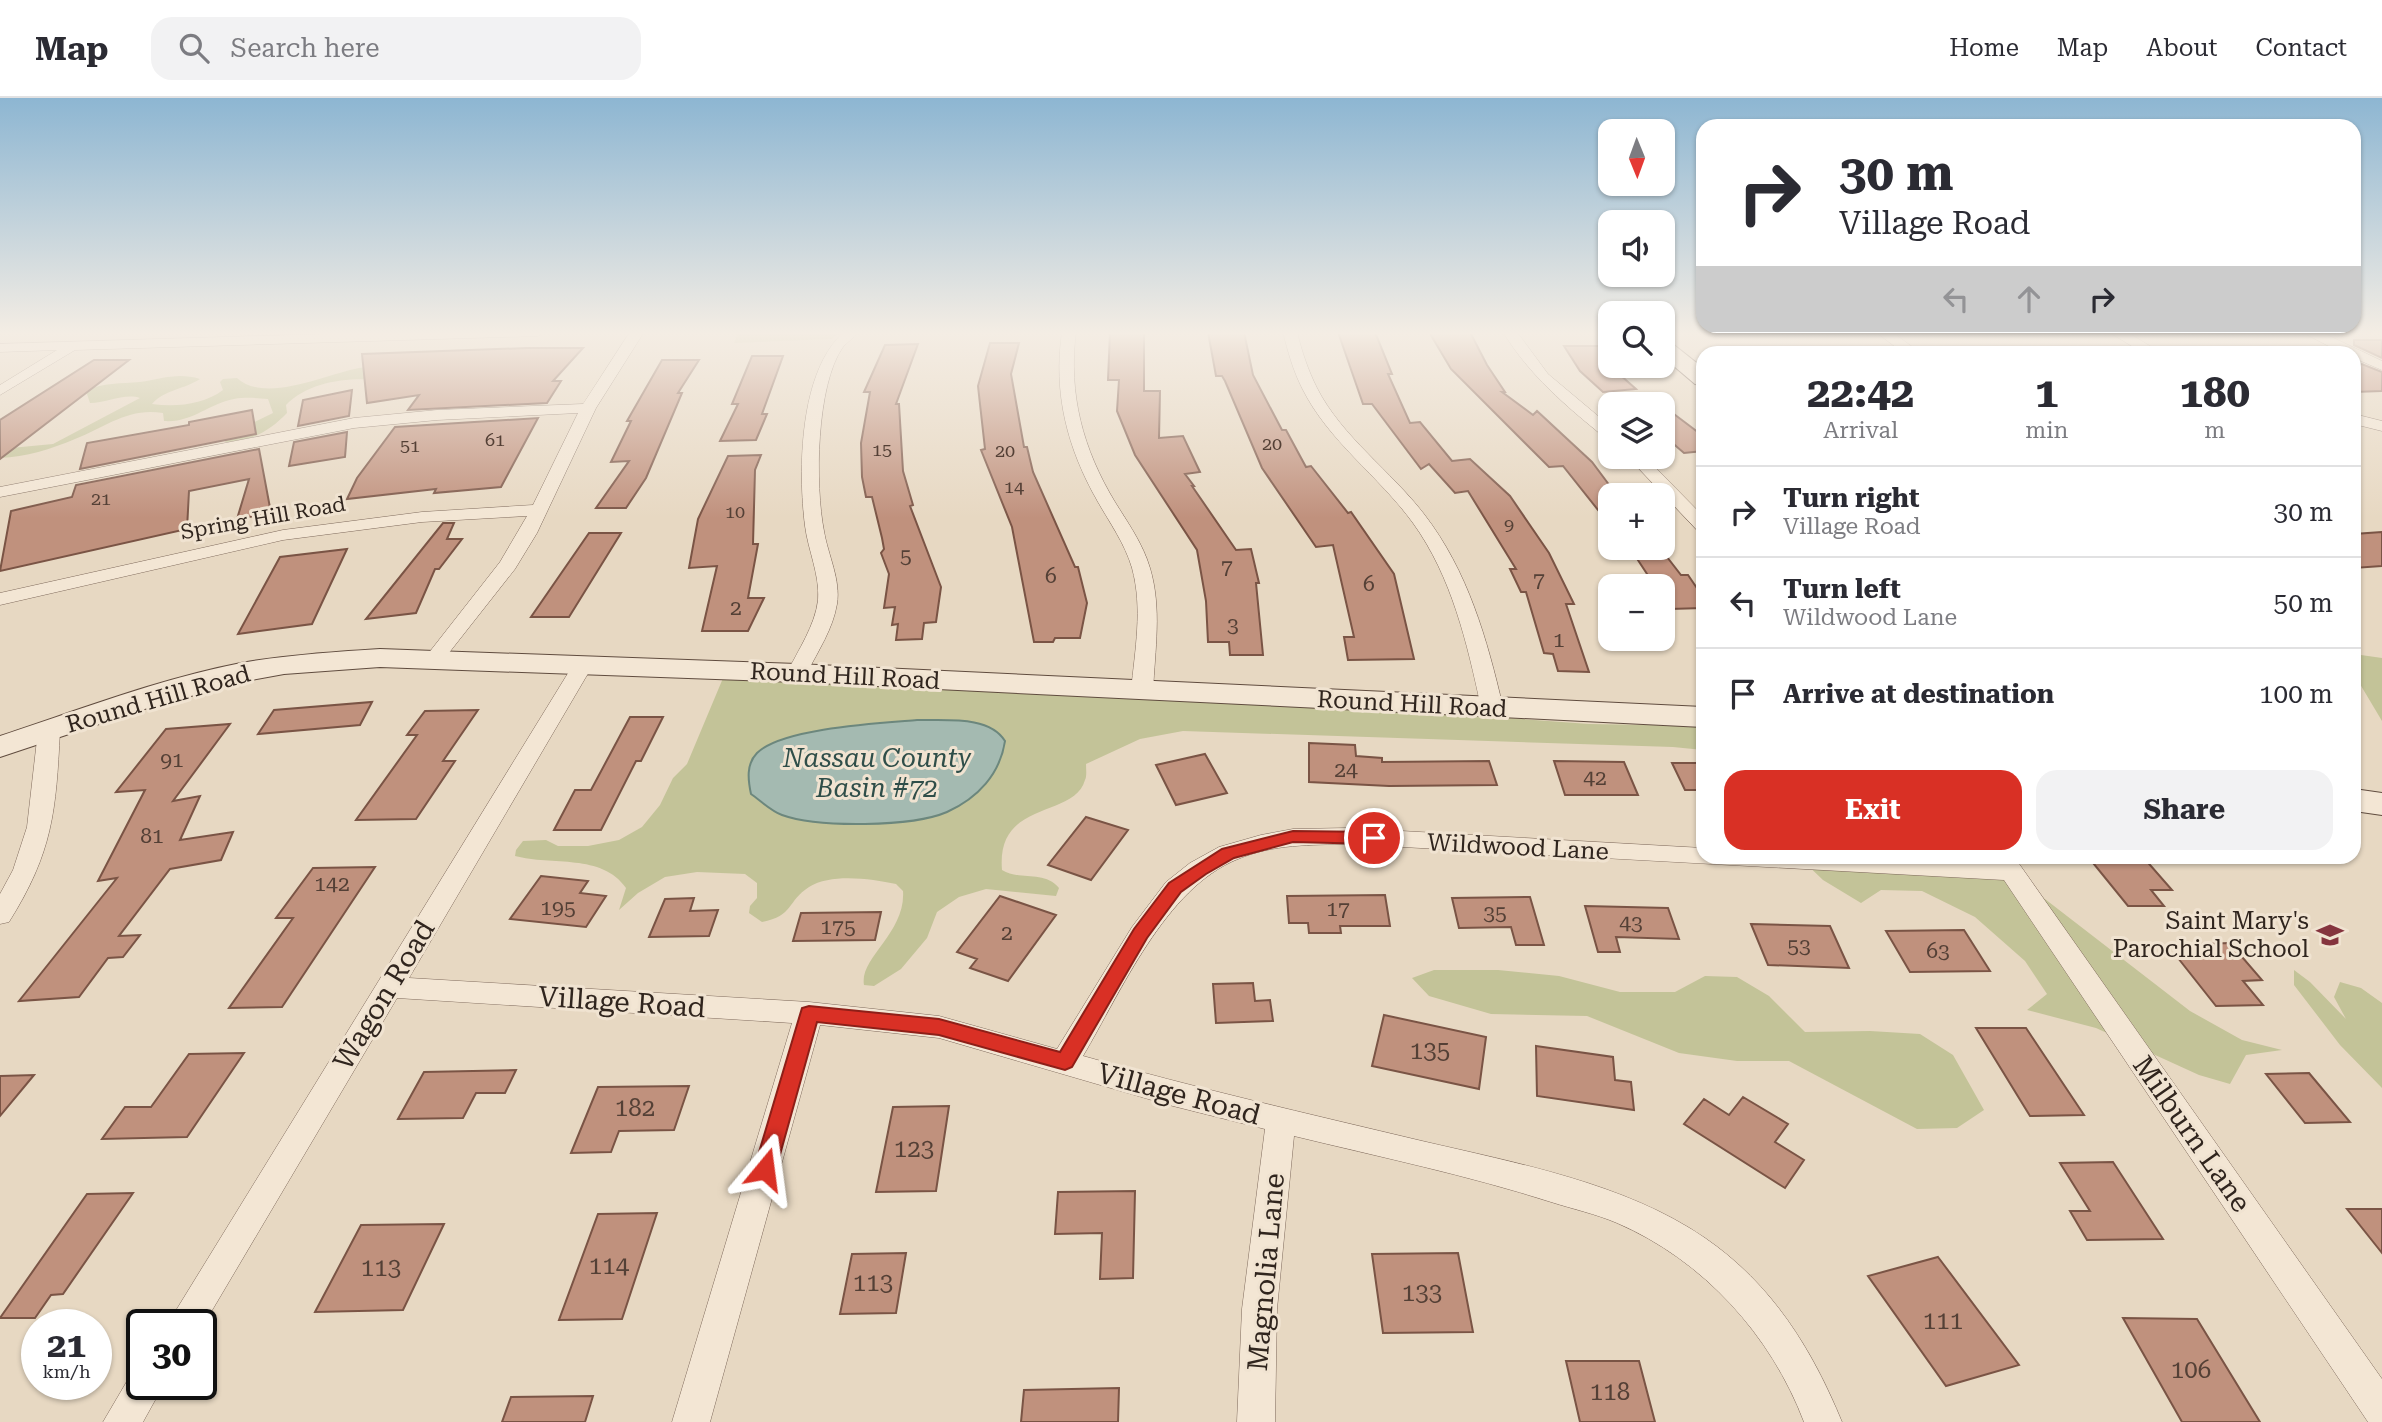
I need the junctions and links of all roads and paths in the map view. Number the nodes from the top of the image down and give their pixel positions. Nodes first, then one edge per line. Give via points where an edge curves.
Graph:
1 (597, 394) edge
2 (820, 394) edge
3 (1066, 394) edge
4 (1311, 394) edge
5 (1558, 394) edge
6 (588, 408) junction
7 (2361, 421) edge
8 (1598, 425) edge
9 (2382, 426) edge
10 (1648, 469) edge
11 (0, 492) edge
12 (539, 510) junction
13 (1696, 519) edge
14 (0, 599) edge
15 (434, 659) junction
16 (583, 665) junction
17 (797, 673) junction
18 (1142, 691) junction
19 (1492, 707) junction
20 (1696, 717) edge
21 (49, 731) junction
22 (0, 747) edge
23 (2361, 801) edge
24 (2382, 804) edge
25 (1696, 857) edge
26 (1966, 864) edge
27 (2007, 865) edge
28 (0, 915) edge
29 (388, 987) junction
30 (809, 1013) junction
31 (1065, 1062) junction
32 (1281, 1122) junction
33 (194, 1309) edge
34 (136, 1400) edge
35 (2382, 1411) edge
36 (122, 1422) edge
37 (691, 1422) edge
38 (1256, 1422) edge
39 (1823, 1422) edge

1 - 6 street
2 - 17 street via 812,424 810,492 829,595
3 - 18 street via 1075,438 1089,472 1141,566 1146,590
4 - 19 street via 1344,440 1419,520 1452,571 1475,632
5 - 8 street
6 - 11 street via 354,423
6 - 12 street
7 - 9 street
10 - 13 street
12 - 14 street, Spring Hill Road via 422,517 296,533
12 - 15 street via 508,565
15 - 16 street, Round Hill Road
15 - 21 street, Round Hill Road via 328,660 238,673 164,692
16 - 17 street, Round Hill Road
16 - 29 street, Wagon Road
17 - 18 street, Round Hill Road
18 - 19 street, Round Hill Road
19 - 20 street, Round Hill Road
21 - 22 street, Round Hill Road
21 - 28 street via 36,848
23 - 24 street
25 - 31 street, Wildwood Lane via 1348,836 1293,837 1228,853 1175,888 1141,934
26 - 27 street
27 - 35 street, Milburn Lane
29 - 30 street, Village Road
29 - 33 street, Wagon Road
30 - 31 street, Village Road via 939,1027
30 - 37 street
31 - 32 street, Village Road
32 - 38 street, Magnolia Lane via 1262,1258
32 - 39 street, Village Road via 1517,1177 1626,1211 1694,1249 1750,1299 1791,1354
34 - 36 street

